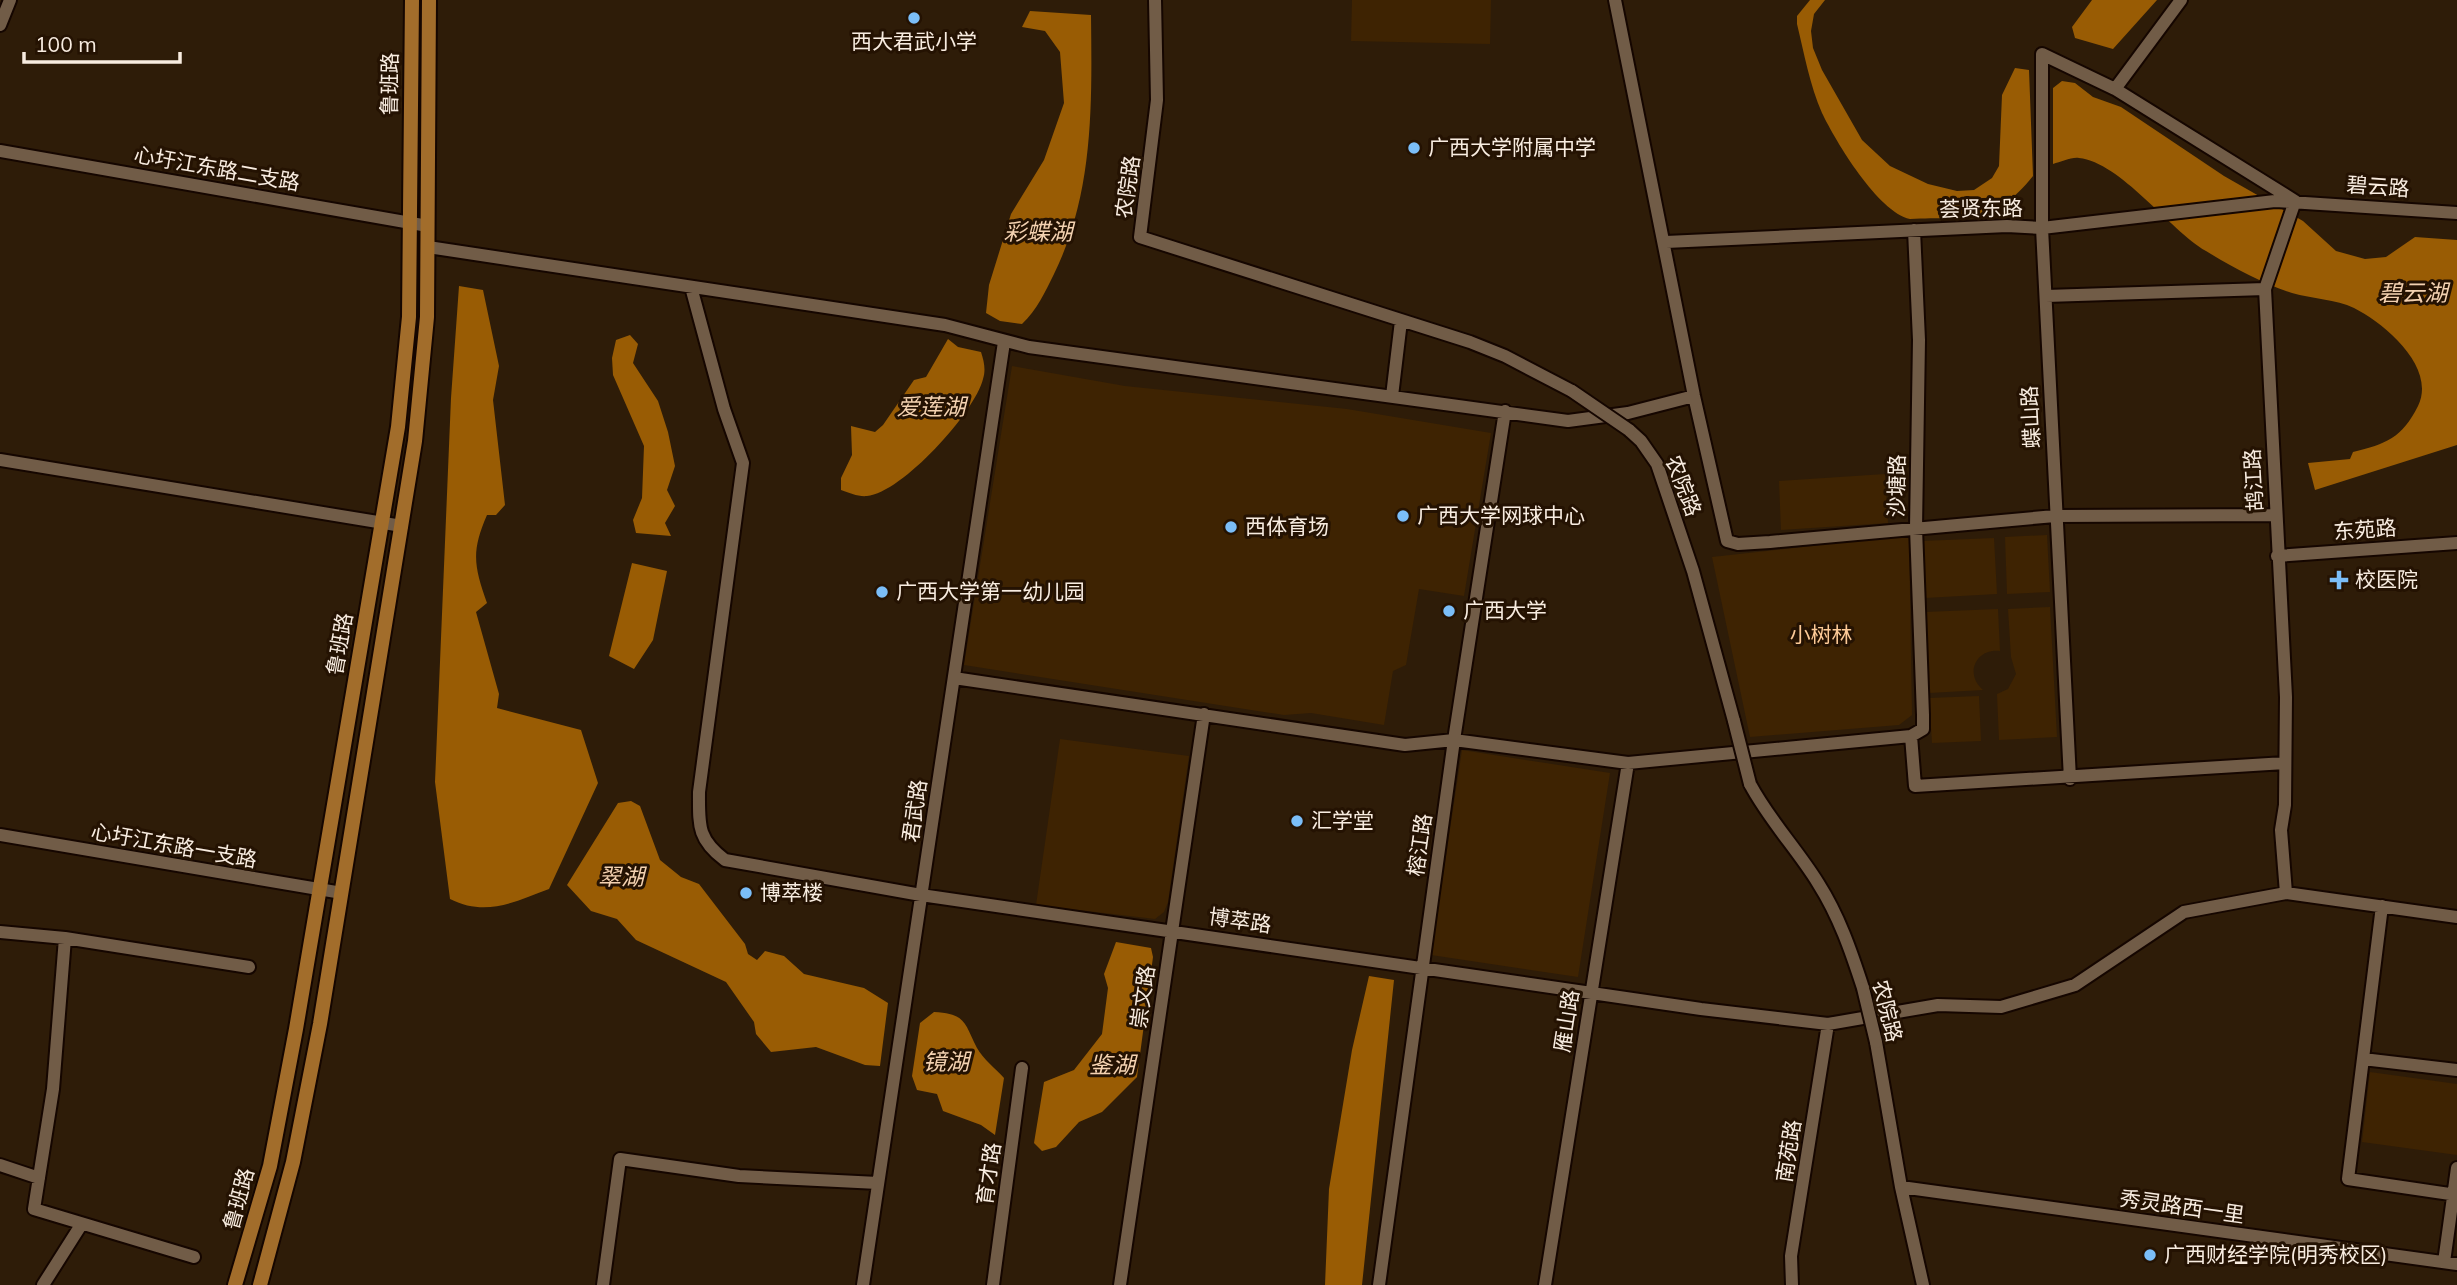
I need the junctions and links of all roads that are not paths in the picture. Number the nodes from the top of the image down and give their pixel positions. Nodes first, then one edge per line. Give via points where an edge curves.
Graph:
1 (10, 0) edge
2 (412, 0) edge
3 (429, 0) edge
4 (1155, 0) edge
5 (1615, 0) edge
6 (2181, 0) edge
7 (0, 25) edge
8 (2115, 89) junction
9 (0, 151) edge
10 (2293, 206) junction
11 (2457, 213) edge
12 (410, 222) junction
13 (428, 226) junction
14 (2042, 228) junction
15 (1914, 230) junction
16 (1666, 242) junction
17 (428, 247) junction
18 (2265, 285) junction
19 (691, 287) junction
20 (2046, 296) junction
21 (1401, 321) junction
22 (1004, 342) junction
23 (1392, 396) junction
24 (1694, 396) junction
25 (1505, 411) junction
26 (0, 460) edge
27 (2274, 515) junction
28 (2055, 516) junction
29 (382, 523) junction
30 (402, 526) junction
31 (1916, 528) junction
32 (2457, 543) edge
33 (2277, 556) junction
34 (954, 678) junction
35 (1204, 714) junction
36 (1911, 736) junction
37 (1454, 740) junction
38 (1628, 763) junction
39 (2285, 763) junction
40 (2070, 779) junction
41 (0, 835) edge
42 (320, 890) junction
43 (2286, 893) junction
44 (342, 894) junction
45 (921, 895) junction
46 (2382, 906) junction
47 (2457, 917) edge
48 (0, 932) edge
49 (1172, 932) junction
50 (65, 938) junction
51 (249, 967) dead end
52 (1422, 967) junction
53 (1591, 992) junction
54 (1828, 1024) junction
55 (2363, 1059) junction
56 (1022, 1068) dead end
57 (2457, 1070) edge
58 (0, 1165) edge
59 (2457, 1168) edge
60 (39, 1178) junction
61 (878, 1183) junction
62 (1901, 1187) junction
63 (2455, 1195) edge
64 (81, 1224) junction
65 (194, 1258) dead end
66 (2451, 1263) edge
67 (43, 1285) edge
68 (235, 1285) edge
69 (260, 1285) edge
70 (603, 1285) edge
71 (863, 1285) edge
72 (993, 1285) edge
73 (1120, 1285) edge
74 (1379, 1285) edge
75 (1545, 1285) edge
76 (1792, 1285) edge
77 (1923, 1285) edge

1 - 7 street
2 - 12 main road, 鲁班路
3 - 13 main road, 鲁班路
4 - 21 street, 农院路 via 1156,129 1140,237
5 - 16 street
6 - 8 street
8 - 10 street
8 - 14 street, 蝶山路 via 2042,54
9 - 12 street, 心圩江东路二支路
10 - 11 street, 碧云路
10 - 14 street, 荟贤东路 via 2275,201
10 - 18 street, 鸪江路
12 - 13 street, 心圩江东路二支路
12 - 29 main road, 鲁班路 via 408,331
13 - 17 main road, 鲁班路
14 - 15 street, 荟贤东路
14 - 20 street, 蝶山路
15 - 16 street, 荟贤东路
15 - 31 street, 沙塘路 via 1919,340
16 - 24 street
17 - 19 street
17 - 30 main road, 鲁班路 via 426,331
18 - 20 street
18 - 27 street, 鸪江路
19 - 22 street via 945,325
19 - 45 street, 博萃路 via 743,463 699,792 699,827 707,846 725,860
20 - 28 street, 蝶山路
21 - 23 street
21 - 62 street, 农院路, bridge via 1493,351 1572,391 1629,430 1657,464 1693,571 1750,784 1831,903 1848,942 1876,1042
22 - 23 street
22 - 34 street, 君武路
23 - 25 street
24 - 25 street via 1597,419 1568,421
24 - 31 street via 1724,535 1732,544
25 - 37 street, 榕江路
26 - 29 street
27 - 28 street
27 - 33 street, 鸪江路
28 - 31 street
28 - 40 street, 蝶山路
29 - 30 street
29 - 42 main road, 鲁班路
30 - 44 main road, 鲁班路
31 - 36 street, 沙塘路 via 1923,729
32 - 33 street, 东苑路
33 - 39 street, 鸪江路 via 2286,697
34 - 35 street
34 - 45 street, 君武路
35 - 37 street via 1405,745
35 - 49 street, 崇文路
36 - 38 street
36 - 40 street via 1915,786
37 - 38 street
37 - 52 street, 榕江路
38 - 53 street, 雁山路
39 - 40 street
39 - 43 street, 鸪江路 via 2281,830
41 - 42 street, 心圩江东路一支路
42 - 44 street, 心圩江东路一支路
42 - 68 main road, 鲁班路 via 270,1166
43 - 46 street, 博萃路
43 - 54 street, 博萃路 via 2184,912 2075,985 2048,995 2001,1007 1938,1005
44 - 69 main road, 鲁班路 via 293,1162
45 - 49 street, 博萃路
45 - 61 street, 君武路
46 - 47 street, 博萃路
46 - 55 street
48 - 50 street
49 - 52 street, 博萃路
49 - 73 street, 崇文路
50 - 51 street
50 - 60 street via 53,1089
52 - 53 street, 博萃路
52 - 74 street, 榕江路
53 - 54 street, 博萃路
53 - 75 street, 雁山路
54 - 76 street, 南苑路 via 1791,1256
55 - 57 street
55 - 63 street via 2348,1179
56 - 72 street, 育才路
58 - 60 street
59 - 63 street
60 - 64 street via 34,1209
61 - 70 street via 739,1176 620,1159
61 - 71 street, 君武路
62 - 66 street, 秀灵路西一里
62 - 77 street, 农院路
63 - 66 street
64 - 65 street
64 - 67 street

